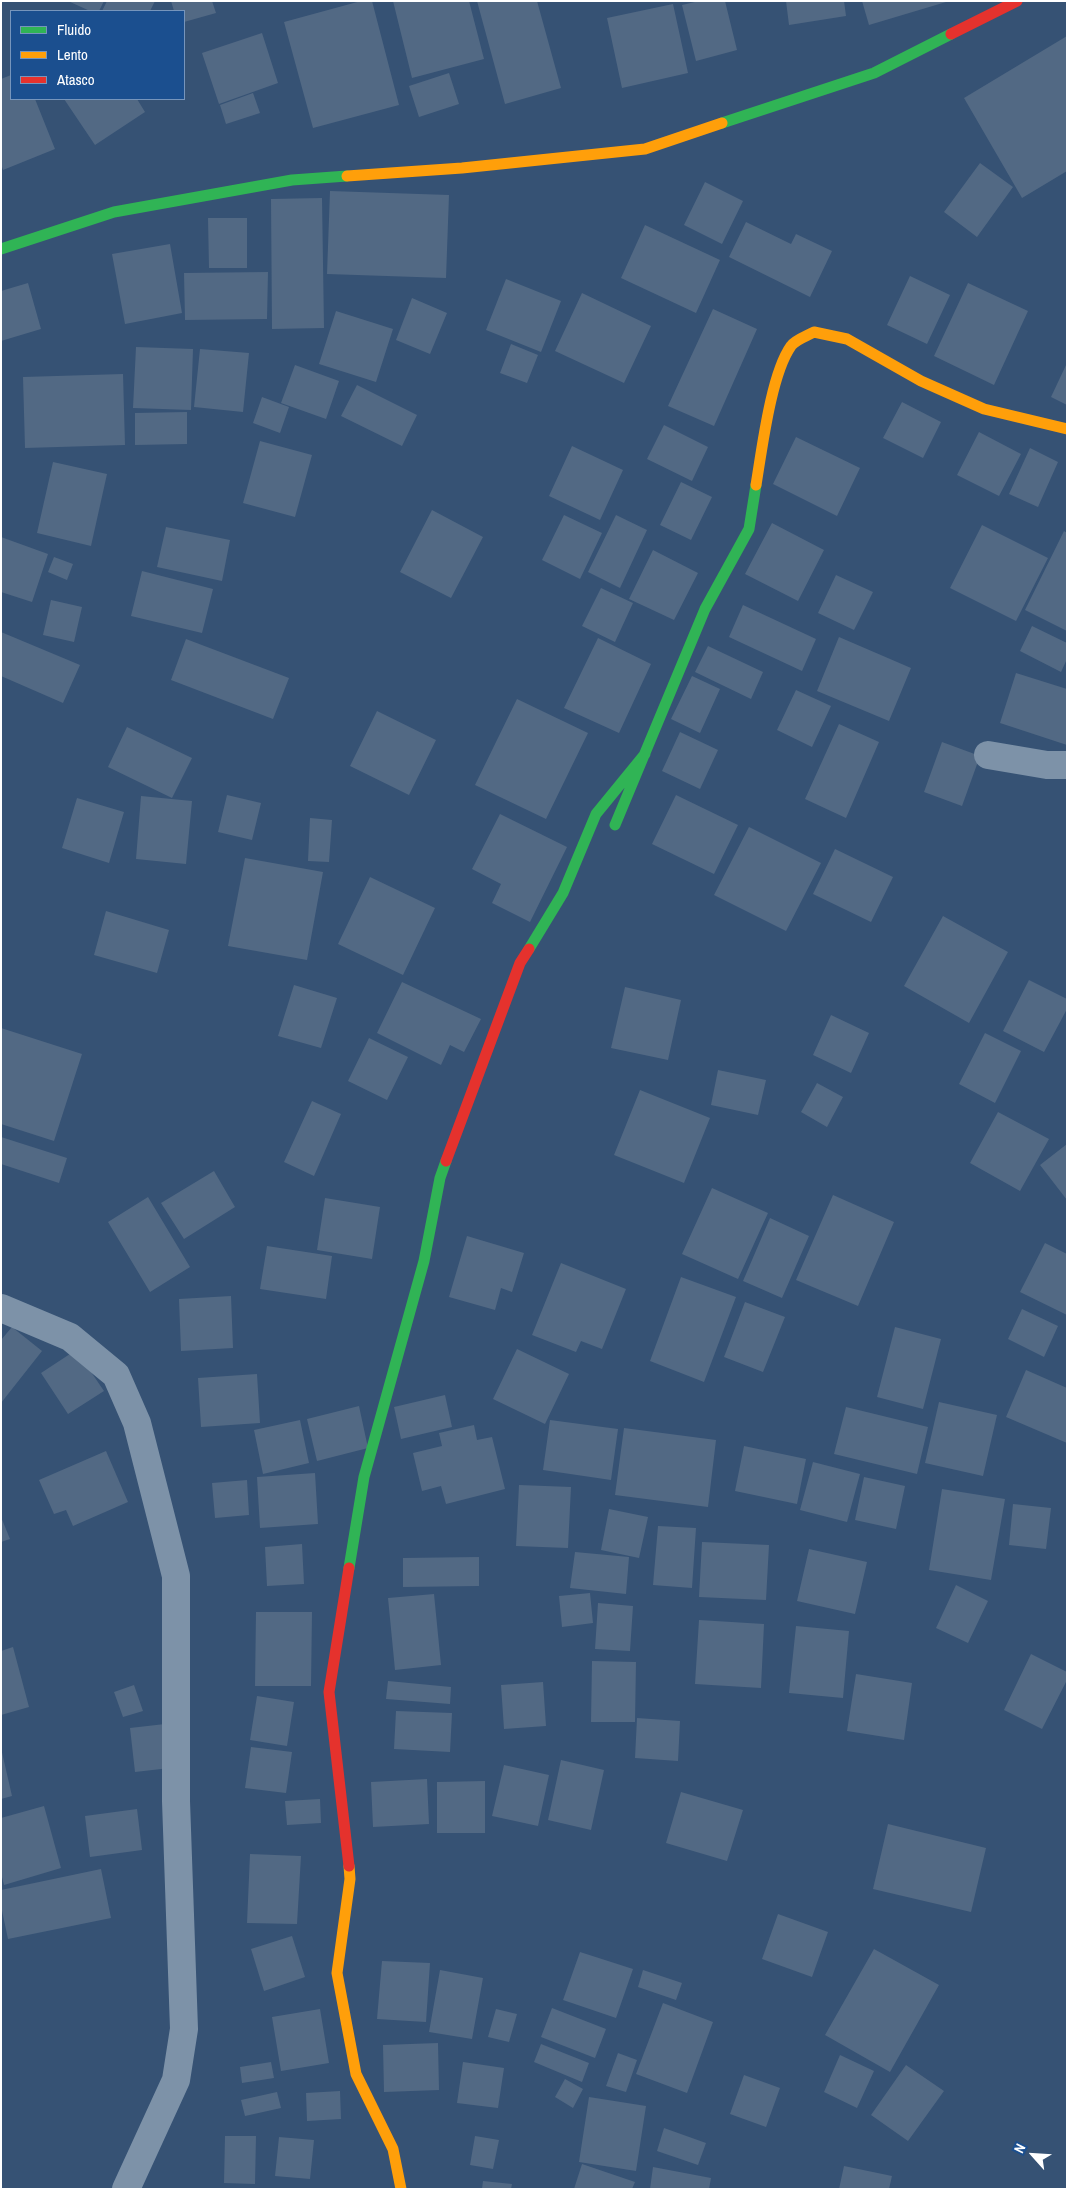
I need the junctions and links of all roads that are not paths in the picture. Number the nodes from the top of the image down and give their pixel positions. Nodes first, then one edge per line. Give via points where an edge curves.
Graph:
1 (1017, 1) edge
2 (1, 249) edge
3 (1067, 429) edge
4 (645, 754) junction
5 (988, 755) dead end
6 (1067, 765) edge
7 (615, 826) dead end
8 (1, 1308) edge
9 (126, 2189) edge
10 (401, 2189) edge

1 - 2 street via 874,74 645,149 462,168 292,180 114,212
3 - 4 street via 984,409 921,381 846,339 814,332 792,344 781,364 766,426 749,529 705,609
4 - 7 street
4 - 10 street via 596,814 563,893 520,963 440,1178 424,1262 364,1477 329,1692 350,1879 337,1973 356,2074 393,2148
5 - 6 street via 1047,765
8 - 9 street via 70,1337 116,1375 137,1423 176,1576 176,1801 184,2029 176,2080

